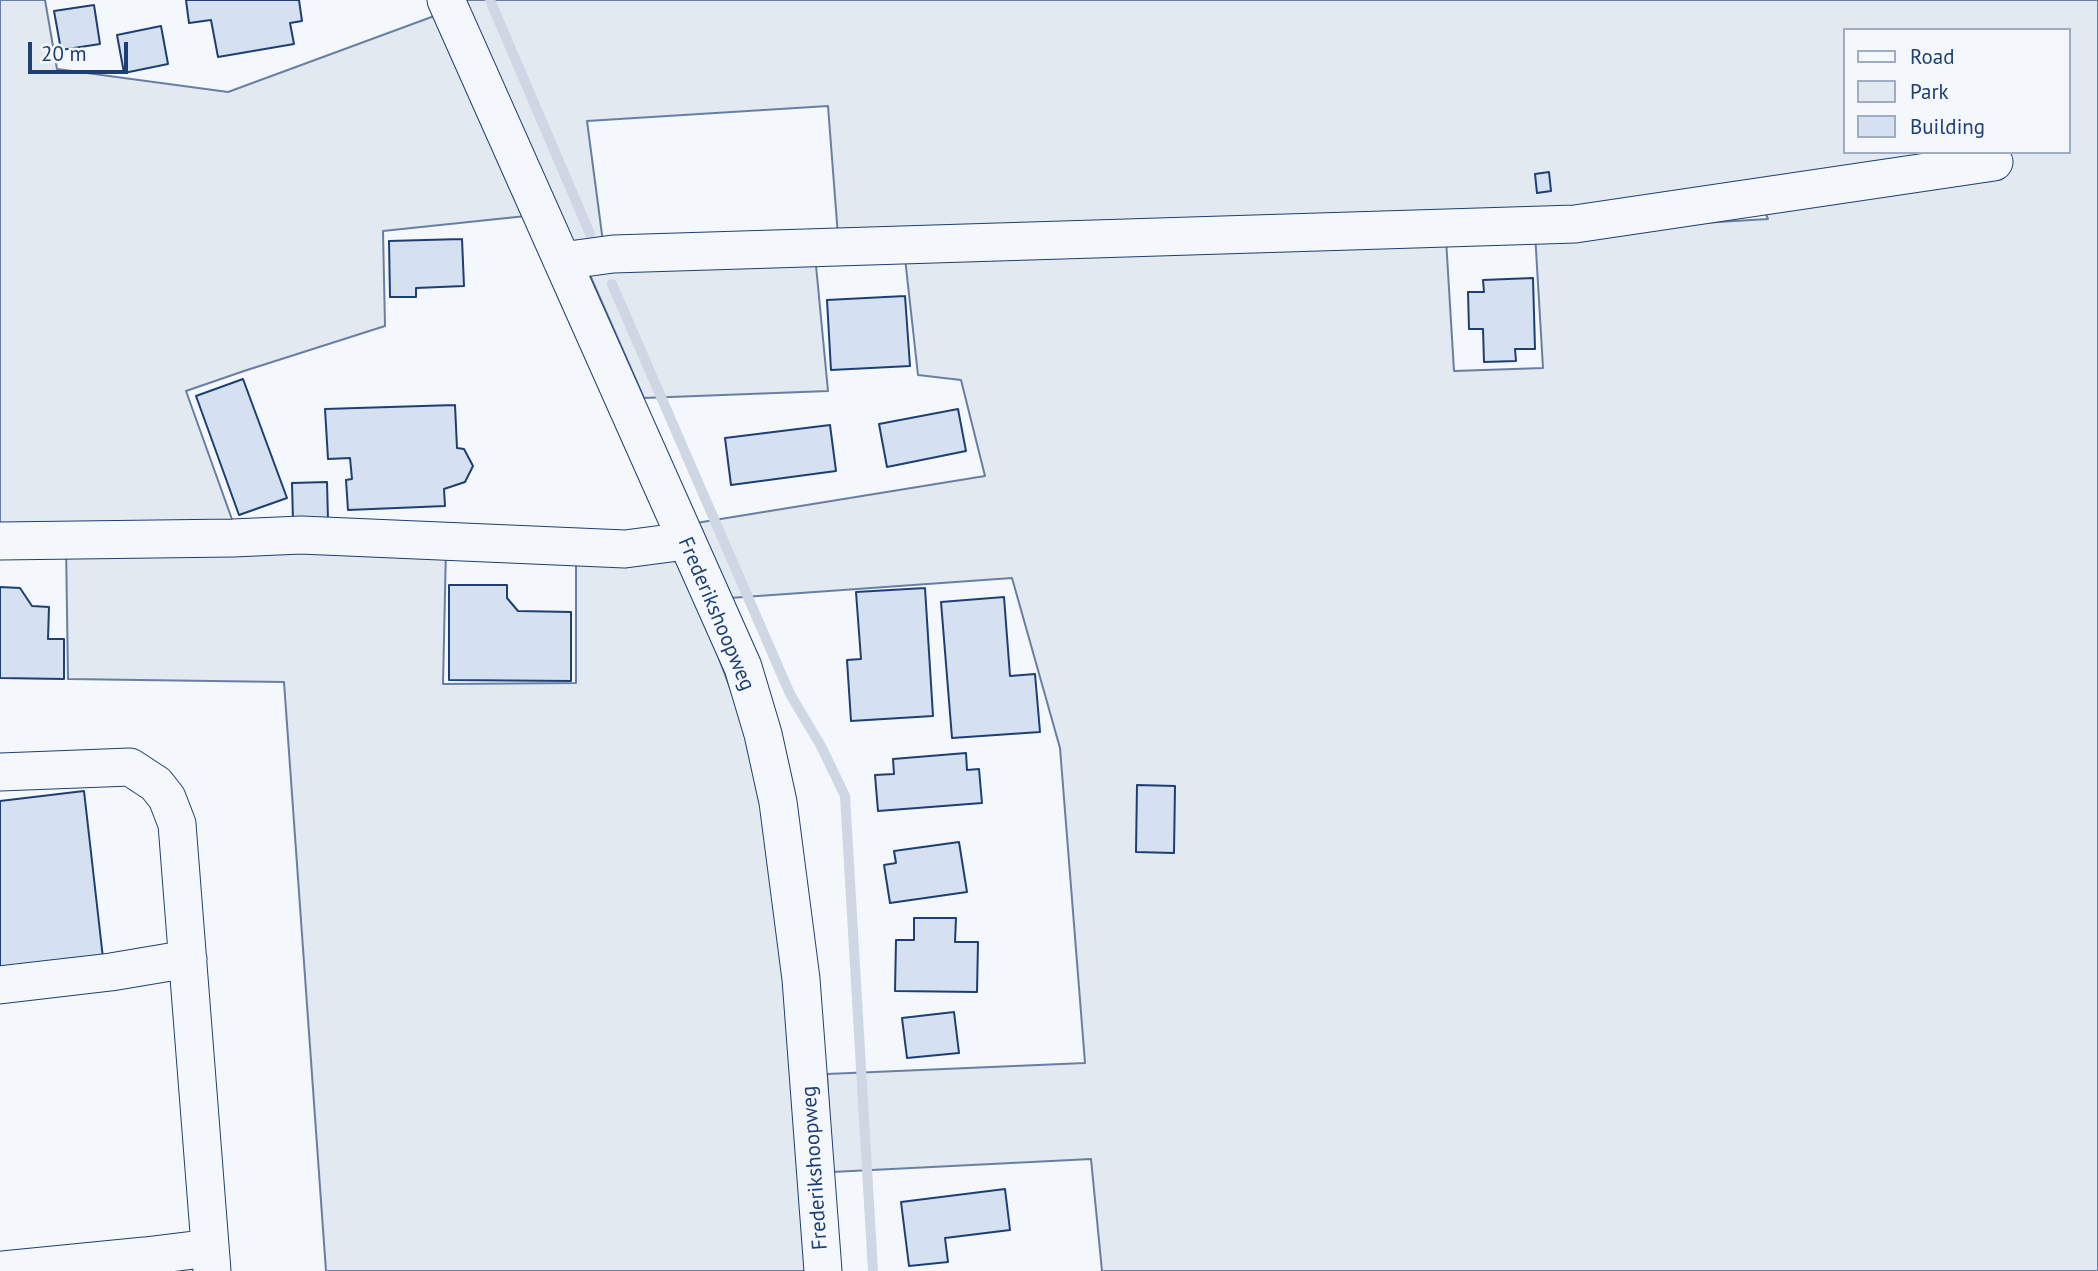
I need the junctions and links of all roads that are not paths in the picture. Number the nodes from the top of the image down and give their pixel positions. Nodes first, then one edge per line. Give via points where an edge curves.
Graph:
1 (446, 0) edge
2 (1994, 162) dead end
3 (562, 261) junction
4 (0, 541) edge
5 (686, 541) junction
6 (0, 772) edge
7 (188, 959) junction
8 (0, 985) edge
9 (211, 1259) edge
10 (145, 1264) edge
11 (3, 1270) edge
12 (823, 1271) edge

1 - 3 street, Frederikshoopweg
2 - 3 street via 1575,224 627,254
3 - 5 street, Frederikshoopweg
4 - 5 street via 301,535 625,549
5 - 12 street, Frederikshoopweg via 743,667 778,802 801,979
6 - 7 street via 130,767 156,784 177,824
7 - 8 street
7 - 9 street
9 - 10 street
10 - 11 street

